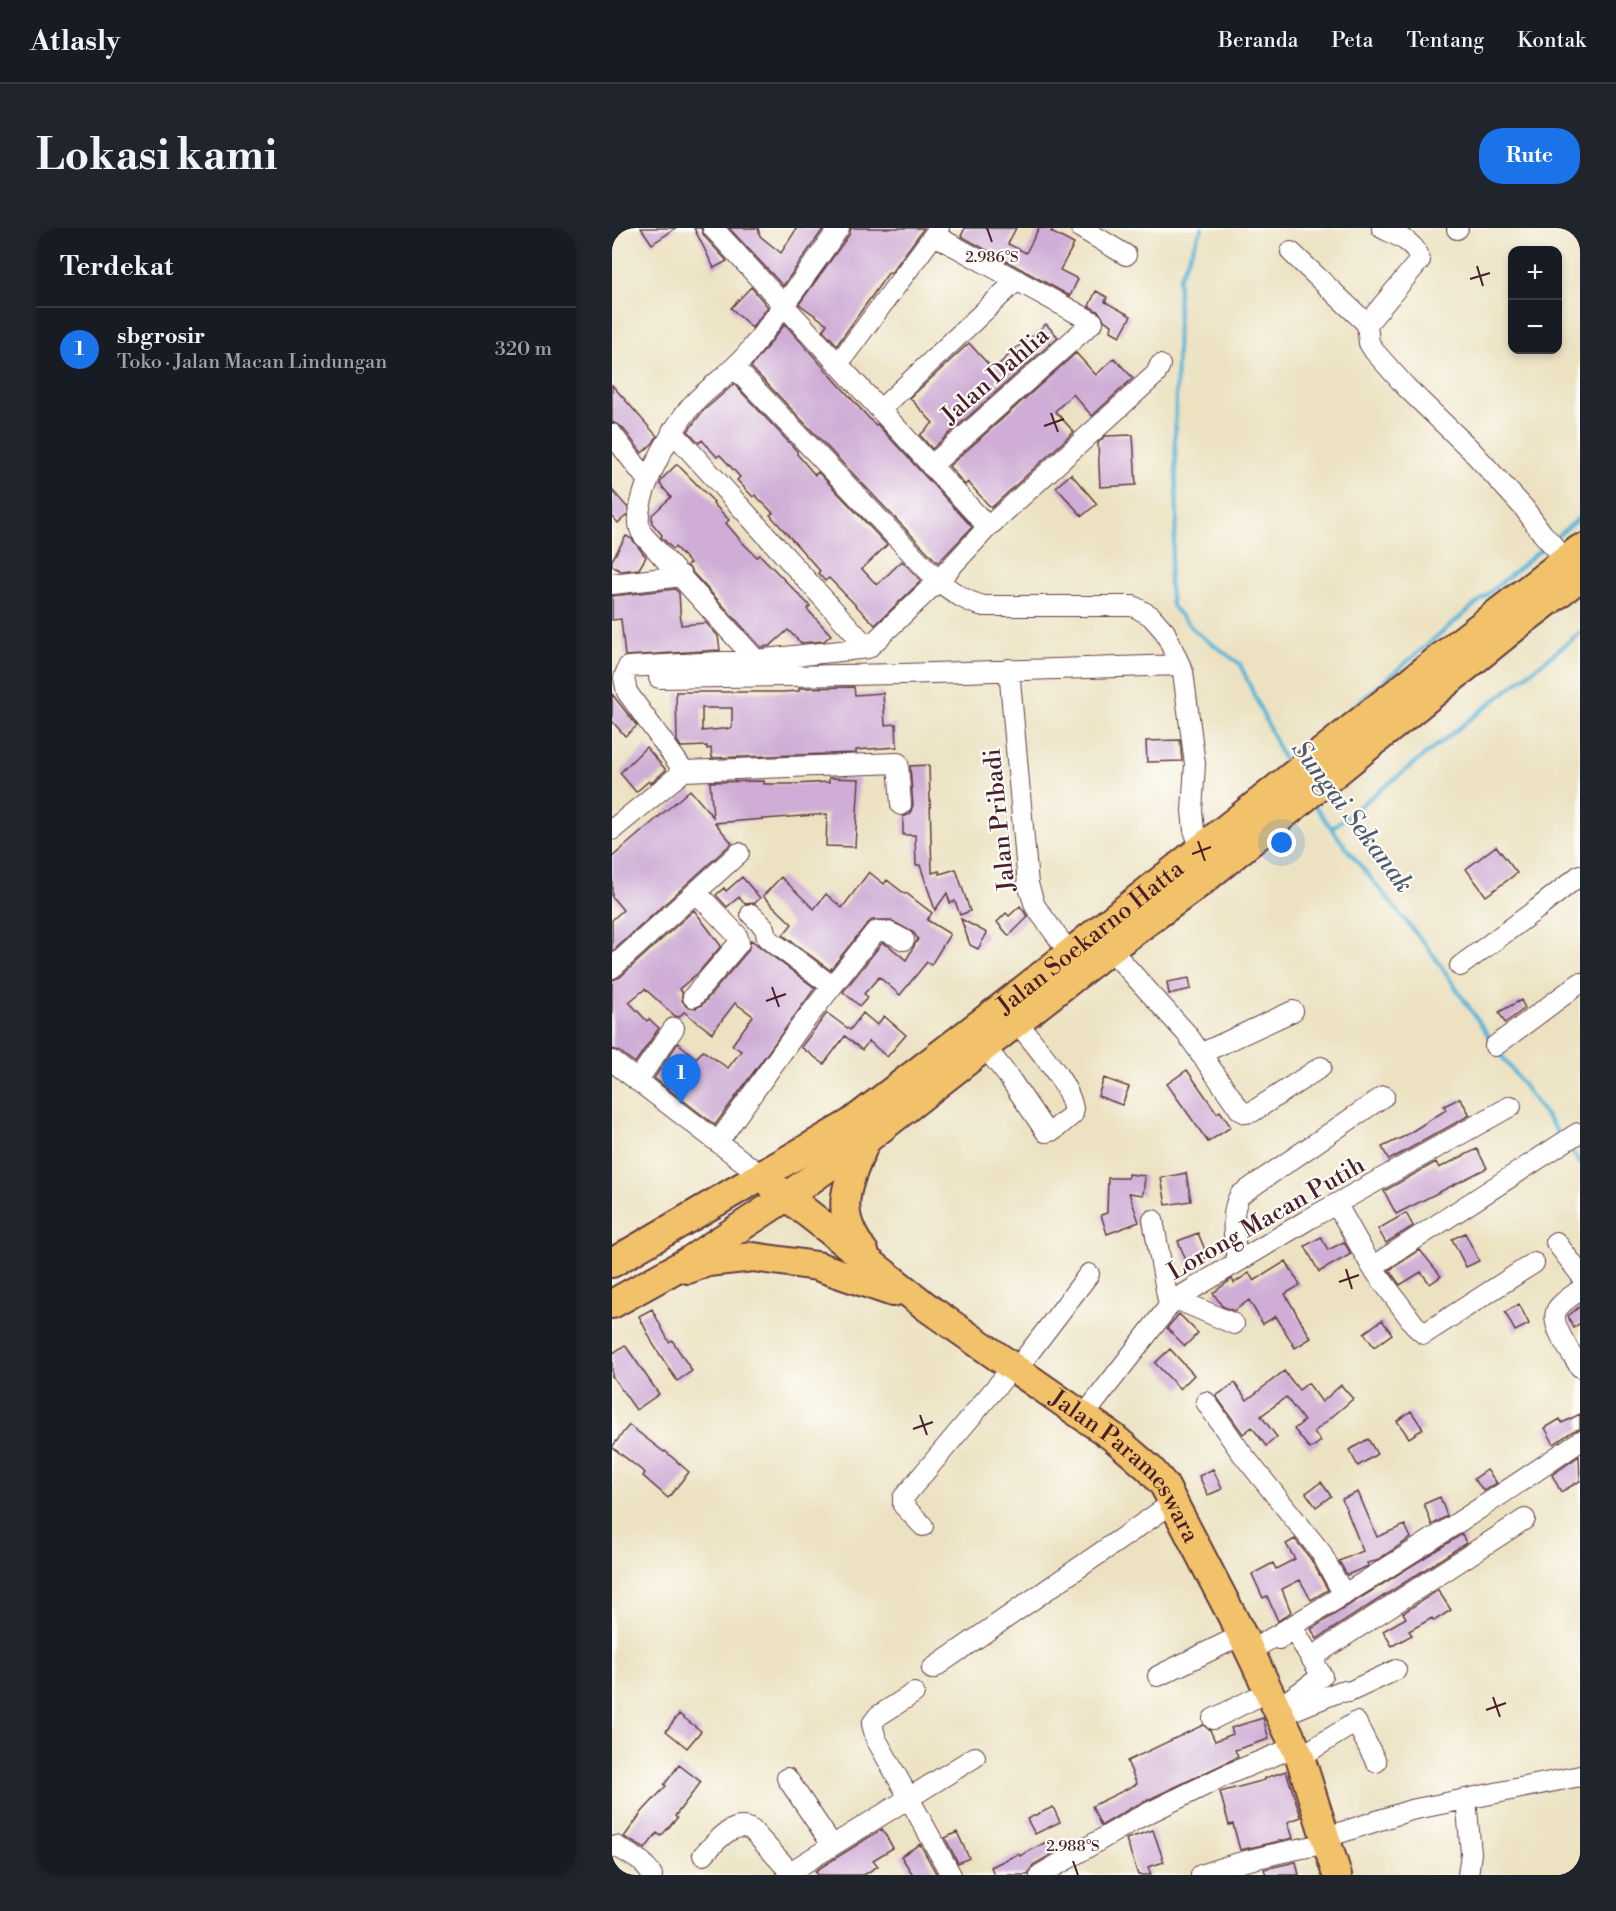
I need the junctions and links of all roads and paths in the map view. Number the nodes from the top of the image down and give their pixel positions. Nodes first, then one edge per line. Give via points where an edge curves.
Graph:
1 (713, 228) edge
2 (839, 228) edge
3 (1081, 228) edge
4 (1382, 228) edge
5 (937, 232) edge
6 (1291, 252) dead end
7 (1126, 255) dead end
8 (1017, 280) junction
9 (785, 306) junction
10 (1367, 324) junction
11 (838, 364) junction
12 (1160, 365) dead end
13 (735, 368) junction
14 (880, 410) junction
15 (672, 430) junction
16 (612, 434) edge
17 (931, 465) junction
18 (648, 480) junction
19 (988, 527) junction
20 (1564, 553) edge
21 (682, 576) junction
22 (938, 582) junction
23 (612, 584) edge
24 (868, 648) junction
25 (756, 660) junction
26 (1180, 664) junction
27 (1009, 669) junction
28 (624, 678) junction
29 (684, 771) junction
30 (1281, 800) junction
31 (901, 805) dead end
32 (612, 830) edge
33 (1201, 849) junction
34 (739, 853) dead end
35 (1580, 875) edge
36 (696, 892) junction
37 (751, 914) dead end
38 (904, 940) dead end
39 (1110, 949) junction
40 (1070, 954) junction
41 (1460, 966) dead end
42 (612, 968) edge
43 (1580, 983) edge
44 (832, 986) junction
45 (693, 997) dead end
46 (1293, 1011) dead end
47 (1017, 1022) junction
48 (675, 1028) dead end
49 (1495, 1046) dead end
50 (985, 1047) junction
51 (1200, 1054) junction
52 (612, 1061) edge
53 (1321, 1067) dead end
54 (637, 1081) junction
55 (1384, 1096) dead end
56 (1511, 1106) dead end
57 (1576, 1135) dead end
58 (866, 1140) junction
59 (718, 1142) junction
60 (762, 1176) junction
61 (786, 1197) junction
62 (1337, 1205) junction
63 (1152, 1220) dead end
64 (1556, 1242) dead end
65 (1237, 1262) junction
66 (612, 1263) edge
67 (1534, 1263) dead end
68 (1372, 1267) junction
69 (879, 1269) junction
70 (1089, 1274) dead end
71 (1580, 1274) edge
72 (612, 1277) edge
73 (658, 1278) junction
74 (1580, 1290) edge
75 (1173, 1302) junction
76 (612, 1304) edge
77 (928, 1308) junction
78 (1233, 1324) dead end
79 (1580, 1367) edge
80 (1015, 1369) junction
81 (1206, 1402) dead end
82 (1083, 1417) junction
83 (1580, 1441) edge
84 (1174, 1502) junction
85 (1525, 1519) dead end
86 (924, 1526) dead end
87 (1344, 1595) junction
88 (1248, 1647) junction
89 (1312, 1657) junction
90 (932, 1669) dead end
91 (1396, 1670) dead end
92 (1158, 1676) dead end
93 (1350, 1692) junction
94 (914, 1693) dead end
95 (1276, 1705) junction
96 (1212, 1719) dead end
97 (1355, 1722) junction
98 (1298, 1752) junction
99 (975, 1757) dead end
100 (1376, 1762) dead end
101 (1580, 1776) edge
102 (786, 1778) dead end
103 (909, 1798) junction
104 (1466, 1799) junction
105 (1328, 1840) junction
106 (832, 1845) junction
107 (612, 1847) edge
108 (703, 1855) dead end
109 (791, 1874) edge
110 (652, 1875) edge
111 (951, 1875) edge
112 (1040, 1875) edge
113 (1201, 1875) edge
114 (1337, 1875) edge
115 (1468, 1875) edge

1 - 9 street
2 - 9 street
3 - 7 street
4 - 10 street via 1412,245 1420,260
5 - 8 street
5 - 11 street
6 - 10 street
8 - 14 street
8 - 17 street, Jalan Dahlia via 1093,322
9 - 11 street
9 - 13 street
10 - 20 street via 1374,351
11 - 14 street
12 - 19 street via 1156,374
13 - 15 street via 692,405
13 - 22 street
14 - 17 street
15 - 18 street
15 - 24 street
16 - 18 street
17 - 19 street
18 - 21 street via 638,514 640,531
19 - 22 street
20 - 30 highway, Jalan Soekarno Hatta
21 - 23 street
21 - 25 street
22 - 24 street
22 - 26 street via 971,603 984,606 1141,609 1165,632
24 - 25 street
25 - 28 street via 630,666
26 - 27 street
26 - 33 street via 1195,764 1194,830
27 - 28 street
27 - 40 street, Jalan Pribadi via 1028,884 1035,906
28 - 29 street via 627,692
29 - 31 street via 898,763
29 - 32 street
30 - 33 highway, Jalan Soekarno Hatta
30 - 39 highway, Jalan Soekarno Hatta via 1201,882
33 - 40 highway, Jalan Soekarno Hatta
34 - 36 street
35 - 41 street
36 - 42 street
36 - 45 street via 737,935 739,943
37 - 44 street via 766,928 766,937
38 - 44 street via 877,931
39 - 47 highway, Jalan Soekarno Hatta
39 - 51 street via 1187,1034
40 - 60 highway, Jalan Soekarno Hatta via 851,1123
43 - 49 street
44 - 59 street
46 - 51 street
47 - 50 highway, Jalan Soekarno Hatta
47 - 50 street via 1069,1092 1073,1114 1053,1130 1046,1132
48 - 54 street
50 - 58 highway, Jalan Soekarno Hatta
51 - 53 street via 1246,1113
52 - 54 street
54 - 59 street
55 - 65 street via 1240,1195 1234,1214
56 - 62 street, Lorong Macan Putih
57 - 68 street
58 - 61 highway, Jalan Soekarno Hatta
58 - 69 highway via 849,1180 845,1209 853,1238
59 - 60 street
60 - 61 highway, Jalan Parameswara
60 - 66 highway, Jalan Soekarno Hatta
61 - 69 highway, Jalan Parameswara
61 - 72 highway via 764,1195 746,1201
61 - 73 highway, Jalan Soekarno Hatta
62 - 65 street, Lorong Macan Putih
62 - 68 street
63 - 75 street
64 - 71 street
65 - 75 street, Lorong Macan Putih
67 - 68 street via 1424,1334
69 - 77 highway, Jalan Parameswara
70 - 80 street
73 - 76 highway
73 - 77 highway via 708,1262 753,1257 817,1266 879,1286
74 - 79 street via 1561,1304 1554,1316
75 - 78 street
75 - 82 street, Lorong Macan Putih
77 - 80 highway, Jalan Parameswara
80 - 82 highway, Jalan Parameswara
80 - 86 street via 903,1498 903,1505
81 - 87 street via 1320,1551
82 - 84 highway, Jalan Parameswara via 1150,1470
83 - 87 street
84 - 88 highway, Jalan Parameswara
84 - 90 street
85 - 89 street
87 - 88 street
88 - 89 street via 1294,1630
88 - 92 street
88 - 95 highway, Jalan Parameswara
89 - 95 street via 1321,1678
91 - 93 street
93 - 95 street
93 - 97 street via 1355,1702
94 - 103 street via 872,1724
95 - 96 street
95 - 98 highway, Jalan Parameswara
97 - 98 street
97 - 100 street
98 - 105 highway, Jalan Parameswara
98 - 112 street via 1226,1775 1136,1819
99 - 103 street
101 - 104 street
102 - 106 street
103 - 106 street
103 - 111 street
104 - 105 street via 1411,1810
104 - 115 street via 1471,1853
105 - 113 street
105 - 114 highway, Jalan Parameswara
106 - 109 street
107 - 110 street via 642,1862
108 - 109 street via 726,1832 746,1827

